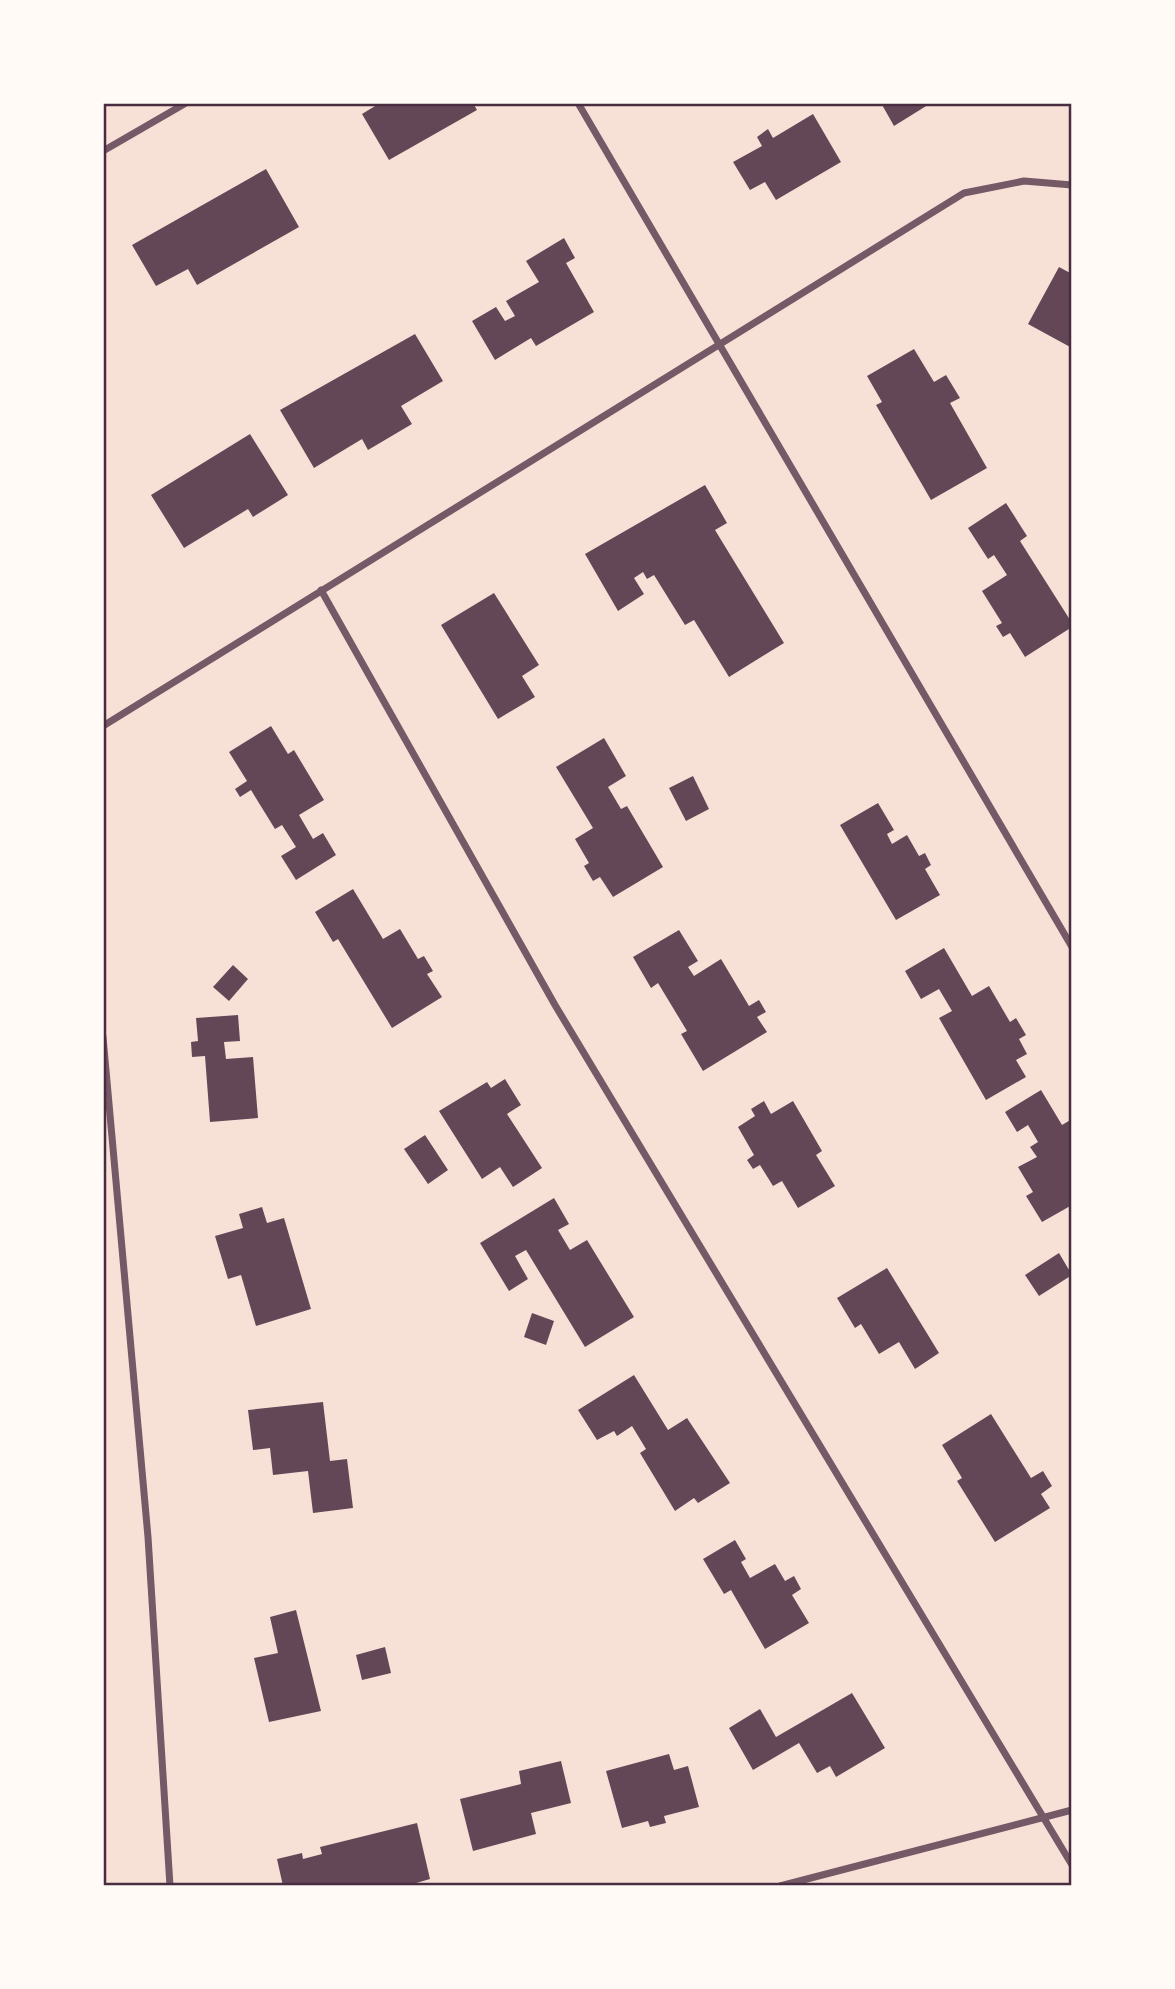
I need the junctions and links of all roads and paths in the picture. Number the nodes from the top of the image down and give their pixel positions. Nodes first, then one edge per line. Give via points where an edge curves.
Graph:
1 (186, 103) edge
2 (578, 103) edge
3 (103, 152) edge
4 (1072, 185) edge
5 (719, 344) junction
6 (321, 590) junction
7 (103, 726) edge
8 (1072, 947) edge
9 (103, 1037) edge
10 (1072, 1810) edge
11 (1043, 1817) junction
12 (1072, 1865) edge
13 (170, 1886) edge
14 (780, 1886) edge

1 - 3 street
2 - 5 street
4 - 5 street via 1024,181 964,193
5 - 6 street
5 - 8 street
6 - 7 street
6 - 11 street via 555,1005
9 - 13 street via 148,1537
10 - 11 street
11 - 12 street
11 - 14 street

